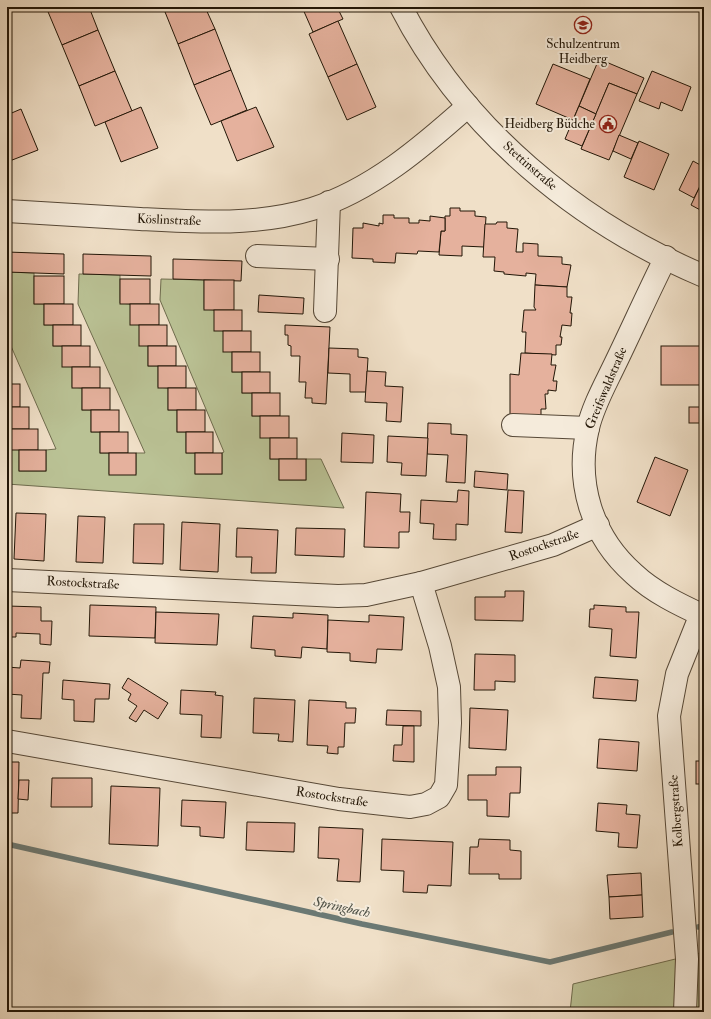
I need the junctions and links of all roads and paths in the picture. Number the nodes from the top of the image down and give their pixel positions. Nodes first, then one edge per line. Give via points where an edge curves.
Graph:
1 (401, 7) edge
2 (468, 106) junction
3 (329, 202) junction
4 (7, 211) edge
5 (257, 256) dead end
6 (666, 258) junction
7 (328, 259) junction
8 (704, 276) edge
9 (325, 311) dead end
10 (513, 425) dead end
11 (588, 428) junction
12 (598, 525) junction
13 (7, 580) edge
14 (421, 583) junction
15 (702, 615) edge
16 (7, 741) edge
17 (685, 1012) edge

1 - 2 street, Stettinstraße via 434,62
2 - 3 street, Köslinstraße via 388,171
2 - 6 street, Stettinstraße via 519,159 548,184 618,232
3 - 4 street, Köslinstraße via 284,216 227,222
3 - 7 street
5 - 7 street
6 - 8 street, Stettinstraße
6 - 11 street, Greifswaldstraße via 599,399
7 - 9 street
10 - 11 street
11 - 12 street, Greifswaldstraße via 584,452 585,488
12 - 14 street, Rostockstraße via 553,545
12 - 15 street, Greifswaldstraße via 607,544 634,575 652,588
13 - 14 street, Rostockstraße via 338,596 366,595
14 - 16 street, Rostockstraße via 449,687 450,723 446,785 439,797 426,804 410,807 339,799
15 - 17 street, Kolbergstraße via 677,674 670,716 686,959

